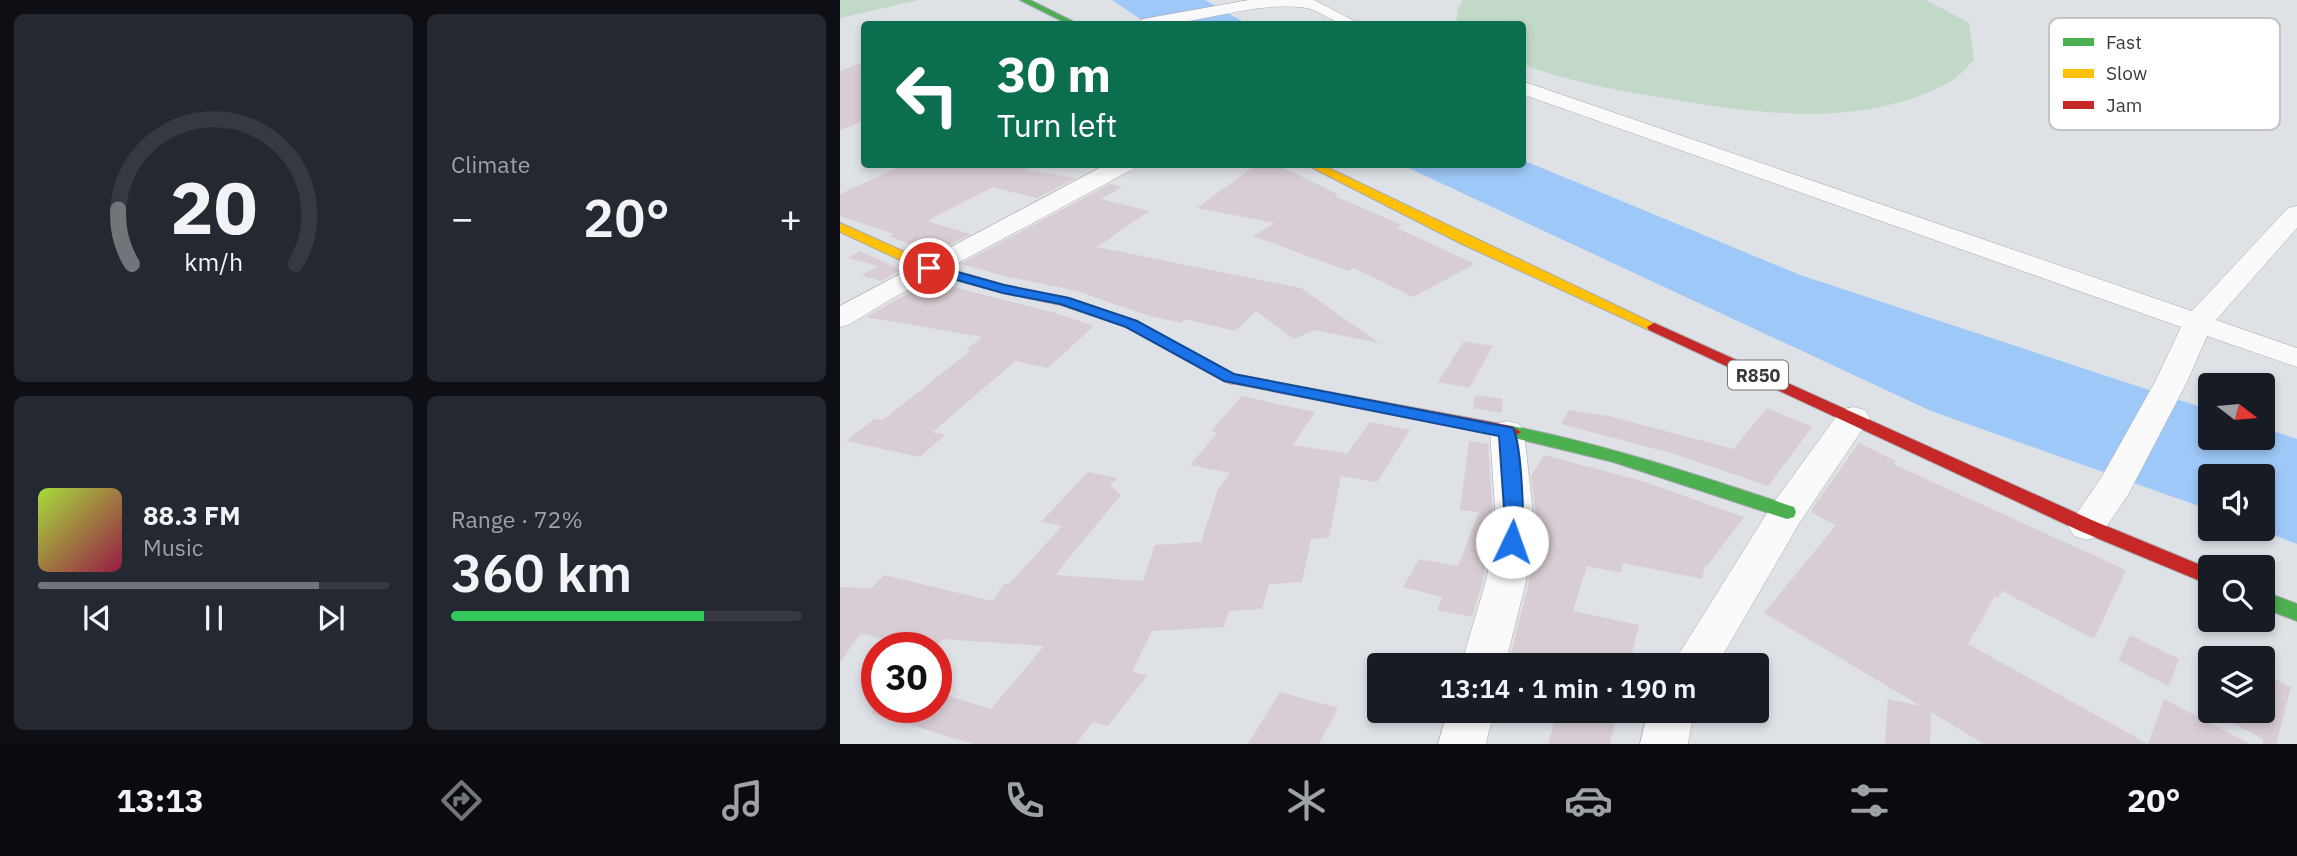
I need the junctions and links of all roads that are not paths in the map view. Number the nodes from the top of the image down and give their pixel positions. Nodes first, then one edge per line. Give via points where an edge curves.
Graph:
1 (1024, 0) edge
2 (1246, 2) edge
3 (1068, 21) edge
4 (1157, 21) edge
5 (1346, 21) edge
6 (1526, 88) edge
7 (1117, 168) edge
8 (1318, 168) edge
9 (2297, 213) edge
10 (840, 227) edge
11 (929, 268) junction
12 (840, 318) edge
13 (2198, 322) junction
14 (2297, 358) edge
15 (1853, 418) junction
16 (1507, 432) junction
17 (1787, 512) junction
18 (2087, 526) junction
19 (2198, 572) edge
20 (2275, 604) edge
21 (2297, 613) edge
22 (1486, 653) edge
23 (1701, 653) edge
24 (1468, 723) edge
25 (1667, 723) edge
26 (1462, 744) edge
27 (1664, 744) edge

1 - 3 main road
2 - 4 street
2 - 5 street via 1306,2
6 - 13 street
7 - 11 street
8 - 15 main road, R850
9 - 13 street
10 - 11 main road
11 - 12 street
11 - 16 main road via 1063,301 1132,324 1230,378
13 - 14 street
13 - 18 street via 2115,486
15 - 17 street
15 - 18 main road, R850
16 - 17 main road via 1562,441 1646,464
16 - 22 street via 1515,523 1506,581
17 - 23 street
18 - 19 main road, R850
20 - 21 main road
24 - 26 street
25 - 27 street

